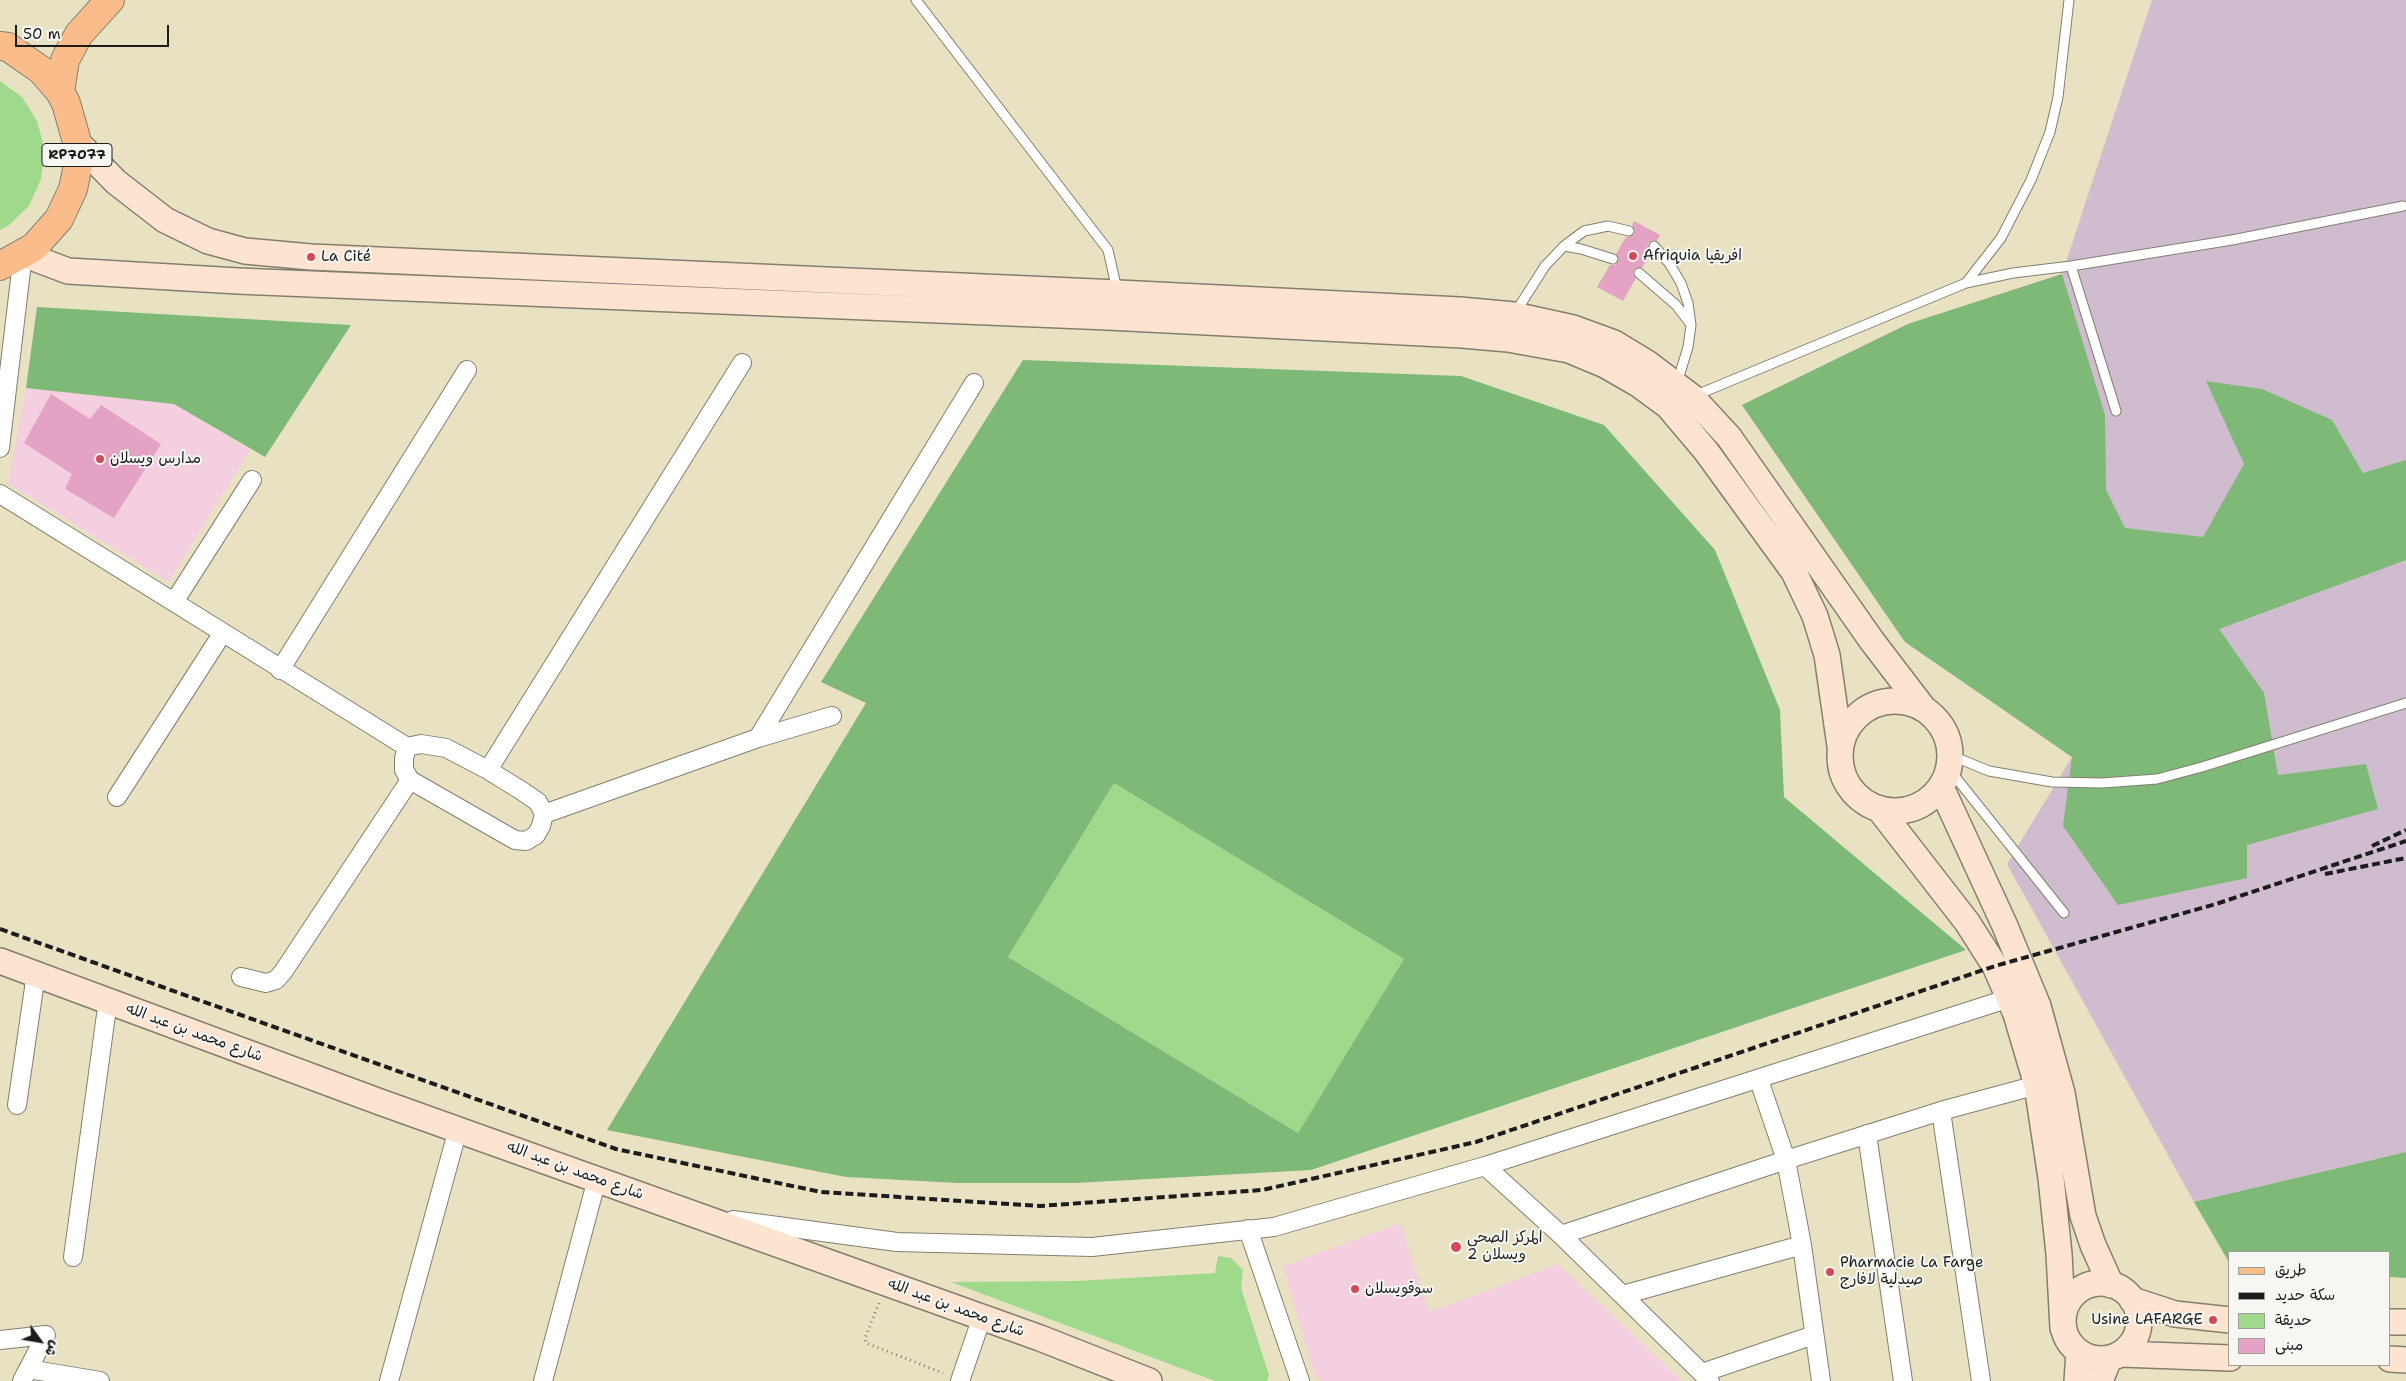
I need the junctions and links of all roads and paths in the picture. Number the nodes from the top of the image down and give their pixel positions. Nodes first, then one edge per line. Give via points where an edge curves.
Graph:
1 (110, 0) edge
2 (916, 0) edge
3 (2070, 0) edge
4 (0, 46) edge
5 (60, 92) junction
6 (77, 142) junction
7 (2403, 206) dead end
8 (1629, 231) dead end
9 (1564, 246) junction
10 (1654, 246) dead end
11 (1613, 259) dead end
12 (12, 260) edge
13 (2071, 266) junction
14 (1639, 273) dead end
15 (1966, 283) junction
16 (1118, 292) junction
17 (1691, 325) junction
18 (1511, 327) junction
19 (6, 339) edge
20 (742, 363) dead end
21 (467, 370) dead end
22 (974, 383) dead end
23 (1676, 396) junction
24 (2116, 411) dead end
25 (0, 448) edge
26 (252, 480) dead end
27 (0, 494) edge
28 (174, 602) junction
29 (222, 634) junction
30 (280, 670) junction
31 (2406, 703) edge
32 (1924, 709) junction
33 (832, 716) dead end
34 (758, 738) junction
35 (1840, 746) junction
36 (407, 747) junction
37 (488, 770) junction
38 (1947, 770) junction
39 (410, 780) junction
40 (117, 797) dead end
41 (1880, 810) junction
42 (544, 814) junction
43 (2064, 912) dead end
44 (0, 961) edge
45 (36, 974) junction
46 (241, 977) dead end
47 (2010, 998) junction
48 (108, 1000) junction
49 (1758, 1080) junction
50 (2036, 1085) junction
51 (17, 1105) dead end
52 (1941, 1111) junction
53 (458, 1129) junction
54 (1867, 1134) junction
55 (1786, 1160) junction
56 (1485, 1166) junction
57 (597, 1179) junction
58 (698, 1215) junction
59 (1248, 1230) junction
60 (1561, 1235) junction
61 (1802, 1244) junction
62 (72, 1257) dead end
63 (887, 1283) junction
64 (2111, 1285) junction
65 (1623, 1296) junction
66 (2132, 1300) junction
67 (982, 1317) junction
68 (2228, 1320) edge
69 (2391, 1322) edge
70 (2406, 1322) edge
71 (2063, 1328) junction
72 (1814, 1334) junction
73 (0, 1340) edge
74 (2080, 1353) junction
75 (2228, 1358) edge
76 (2391, 1359) edge
77 (2406, 1360) edge
78 (2110, 1364) edge
79 (25, 1375) edge
80 (1706, 1377) edge
81 (960, 1380) edge
82 (100, 1381) edge
83 (388, 1381) edge
84 (542, 1381) edge
85 (1150, 1381) edge
86 (1300, 1381) edge
87 (1821, 1381) edge
88 (1904, 1381) edge
89 (1981, 1381) edge
90 (2077, 1381) edge

1 - 5 main road via 79,34 65,60
2 - 16 lane via 1108,250
3 - 15 lane via 2058,97 2050,132 2031,180 2001,238
4 - 5 main road, RP7077 via 8,47 42,70
5 - 6 main road, RP7077
6 - 12 main road, RP7077 via 78,165 73,189 59,219 34,246
6 - 16 street via 116,182 164,220 208,241 245,251
7 - 13 lane via 2232,240
8 - 9 lane via 1597,227 1584,231
9 - 11 lane
9 - 18 lane via 1545,266
10 - 17 lane via 1670,263 1681,283
12 - 18 street via 68,271 238,282 1098,316 1462,335
12 - 19 street
13 - 15 lane
13 - 24 lane
14 - 17 lane via 1676,305
15 - 23 lane
16 - 18 street via 1460,310
17 - 23 lane
18 - 23 street via 1573,328 1614,343 1647,363
19 - 25 street
20 - 37 street
21 - 30 street
22 - 34 street
23 - 32 street via 1729,437 1872,641
23 - 35 street via 1706,451 1794,572 1815,616 1827,655
26 - 28 street
27 - 28 street
28 - 29 street
29 - 30 street
29 - 40 street
30 - 36 street
31 - 38 lane via 2156,779 2052,782 1989,772
32 - 35 street via 1908,702 1890,701 1873,705 1846,729
32 - 38 street via 1938,721 1947,737
33 - 34 street
34 - 42 street
35 - 41 street via 1844,779 1852,793 1865,804
36 - 37 street via 422,744 446,748
36 - 39 street via 404,770
37 - 42 street via 538,802
38 - 41 street via 1929,800 1897,812
38 - 43 lane
38 - 64 street via 2038,1006 2062,1094 2083,1216
39 - 42 street via 514,840 526,840 536,835
39 - 46 street via 283,972 276,980 266,983
41 - 47 street via 1967,922 1995,966
44 - 45 street, شارع محمد بن عبد الله
45 - 48 street, شارع محمد بن عبد الله
45 - 51 street
47 - 49 street
47 - 50 street
48 - 53 street, شارع محمد بن عبد الله
48 - 62 street
49 - 55 street
49 - 56 street
50 - 52 street
50 - 71 street via 2051,1178
52 - 54 street
52 - 89 street
53 - 57 street, شارع محمد بن عبد الله
53 - 83 street
54 - 55 street
54 - 88 street
55 - 60 street
55 - 61 street
56 - 59 street via 1274,1227
56 - 60 street
57 - 58 street, شارع محمد بن عبد الله
57 - 84 street
58 - 59 street via 897,1242 1092,1247
58 - 63 street, شارع محمد بن عبد الله
59 - 86 street
60 - 65 street
61 - 65 street
61 - 72 street
63 - 67 street, شارع محمد بن عبد الله
63 - 81 path via 865,1338 866,1343
64 - 66 street
64 - 71 street via 2084,1287 2073,1295 2066,1306
65 - 80 street
66 - 68 street via 2176,1314
66 - 78 street via 2138,1316 2138,1332 2132,1344
67 - 81 street
67 - 85 street, شارع محمد بن عبد الله
69 - 70 street
71 - 74 street via 2068,1340
72 - 80 street
72 - 87 street
73 - 79 street via 46,1335
74 - 78 street
74 - 90 street
75 - 78 street
76 - 77 street
79 - 82 street

